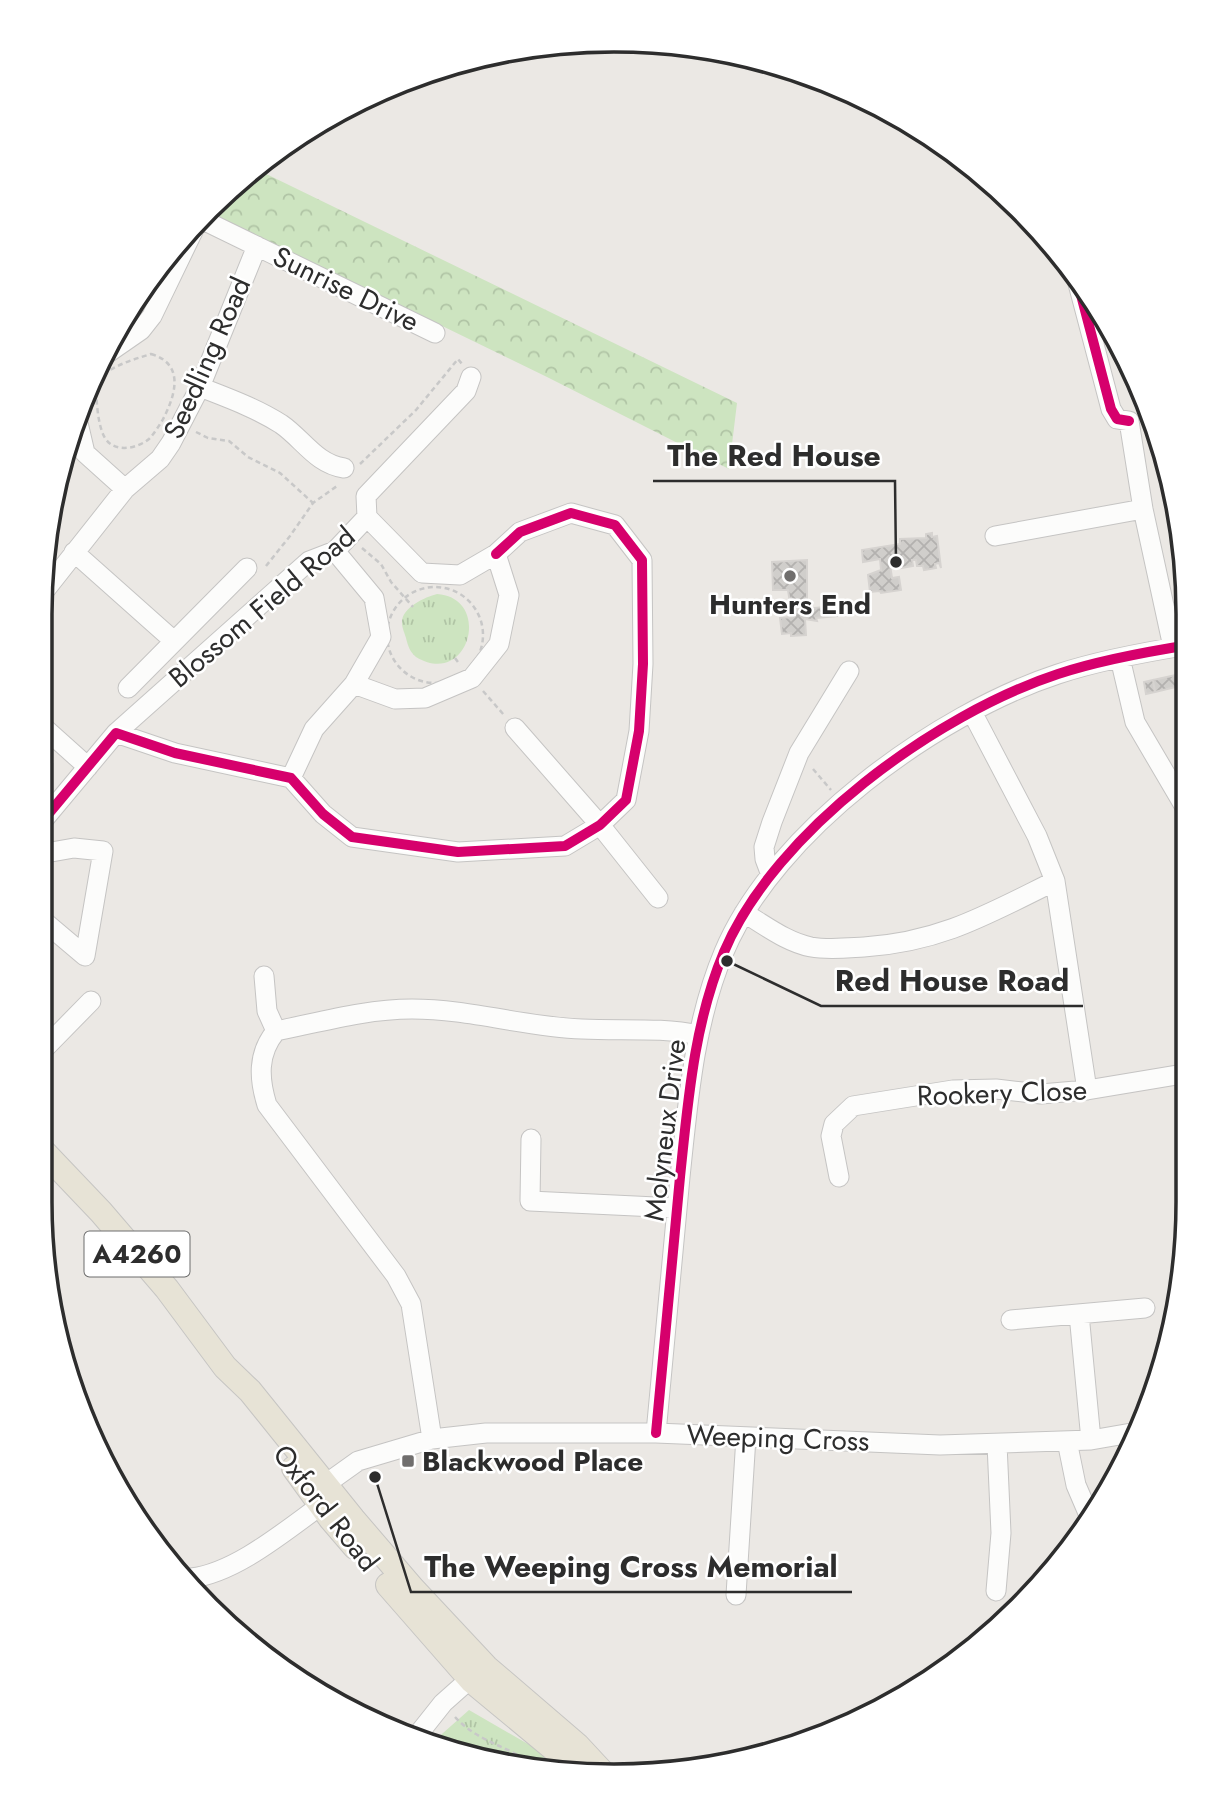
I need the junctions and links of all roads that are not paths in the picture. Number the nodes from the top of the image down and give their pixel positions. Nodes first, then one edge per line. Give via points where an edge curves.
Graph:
1 (211, 224) edge
2 (257, 246) junction
3 (181, 257) edge
4 (1084, 305) edge
5 (435, 333) dead end
6 (123, 343) edge
7 (471, 377) dead end
8 (200, 387) junction
9 (81, 437) edge
10 (344, 468) dead end
11 (125, 489) junction
12 (1143, 509) junction
13 (367, 517) junction
14 (995, 536) dead end
15 (335, 551) junction
16 (74, 552) junction
17 (496, 554) junction
18 (247, 568) dead end
19 (54, 578) edge
20 (1176, 628) edge
21 (174, 641) junction
22 (1176, 647) edge
23 (1121, 658) junction
24 (849, 671) dead end
25 (354, 684) junction
26 (128, 688) dead end
27 (972, 712) junction
28 (515, 728) road end
29 (116, 733) junction
30 (52, 735) edge
31 (89, 767) junction
32 (291, 778) junction
33 (1176, 792) edge
34 (52, 810) edge
35 (600, 825) junction
36 (52, 852) edge
37 (771, 875) junction
38 (1055, 881) junction
39 (658, 898) dead end
40 (744, 913) junction
41 (52, 928) edge
42 (264, 976) dead end
43 (92, 1001) dead end
44 (276, 1031) junction
45 (699, 1035) junction
46 (52, 1042) edge
47 (1176, 1075) edge
48 (1087, 1090) junction
49 (531, 1139) dead end
50 (52, 1168) edge
51 (839, 1177) dead end
52 (677, 1208) junction
53 (1145, 1308) dead end
54 (1079, 1314) junction
55 (1011, 1320) dead end
56 (656, 1433) junction
57 (1126, 1434) edge
58 (746, 1437) junction
59 (432, 1439) junction
60 (1091, 1440) junction
61 (1068, 1441) junction
62 (997, 1444) junction
63 (323, 1495) junction
64 (1086, 1508) edge
65 (197, 1577) edge
66 (996, 1591) dead end
67 (736, 1595) dead end
68 (478, 1672) junction
69 (422, 1730) edge
70 (578, 1762) edge

1 - 2 street, Sunrise Drive
2 - 5 street, Sunrise Drive
2 - 8 street, Seedling Road
3 - 6 street via 152,316
4 - 12 street via 1111,409 1117,419 1129,421
7 - 13 street, Blossom Field Road via 466,391 366,496
8 - 10 street via 253,409 295,435 330,466
8 - 11 street, Seedling Road via 160,459
9 - 11 street via 85,453
11 - 16 street, Seedling Road
12 - 14 street
12 - 20 street
13 - 15 street, Blossom Field Road
13 - 17 street via 422,573 460,575
15 - 25 street via 374,598 381,637
15 - 29 street, Blossom Field Road via 309,561
16 - 19 street, Seedling Road
16 - 21 street
17 - 25 street via 509,595 499,644 469,675 425,698 395,699
17 - 35 street via 520,532 571,513 615,525 642,560 639,731 626,800
18 - 21 street
21 - 26 street
22 - 23 street, Molyneux Drive
23 - 27 street, Molyneux Drive via 1058,674
23 - 33 street via 1135,722
24 - 37 street via 799,753 772,822 764,847
25 - 32 street via 314,729
27 - 37 street, Molyneux Drive via 915,745 856,788
27 - 38 street via 1037,836
28 - 35 street
29 - 31 street, Blossom Field Road
29 - 32 street via 175,754
30 - 31 street
31 - 34 street, Blossom Field Road
32 - 35 street via 323,814 352,837 458,852 565,846
35 - 39 street
36 - 41 street via 74,848 103,851 85,956
37 - 40 street, Molyneux Drive
38 - 40 street via 954,930 870,947 809,947
38 - 48 street
40 - 45 street, Molyneux Drive via 724,951
42 - 44 street via 267,1010
43 - 46 street
44 - 45 street via 365,1012 413,1009 581,1029
44 - 59 street via 267,1042 261,1064 267,1105 396,1276 411,1304
45 - 52 street, Molyneux Drive
47 - 48 street, Rookery Close
48 - 51 street, Rookery Close via 1041,1094 953,1090 853,1106 834,1124 831,1136
49 - 52 street via 530,1201
50 - 63 main road, Oxford Road / A4260 via 167,1289 225,1367 239,1398
52 - 56 street, Molyneux Drive
53 - 54 street
54 - 55 street
54 - 60 street
56 - 58 street, Weeping Cross
56 - 59 street, Weeping Cross via 486,1433
57 - 60 street, Weeping Cross
58 - 62 street, Weeping Cross
58 - 67 street
59 - 63 street, Weeping Cross via 358,1461
60 - 61 street, Weeping Cross
61 - 62 street, Weeping Cross
61 - 64 street via 1076,1485
62 - 66 street via 1001,1533
63 - 65 street, Weeping Cross via 237,1563
63 - 68 main road, Oxford Road / A4260 via 388,1561
68 - 69 street
68 - 70 main road, Oxford Road / A4260 via 559,1754

